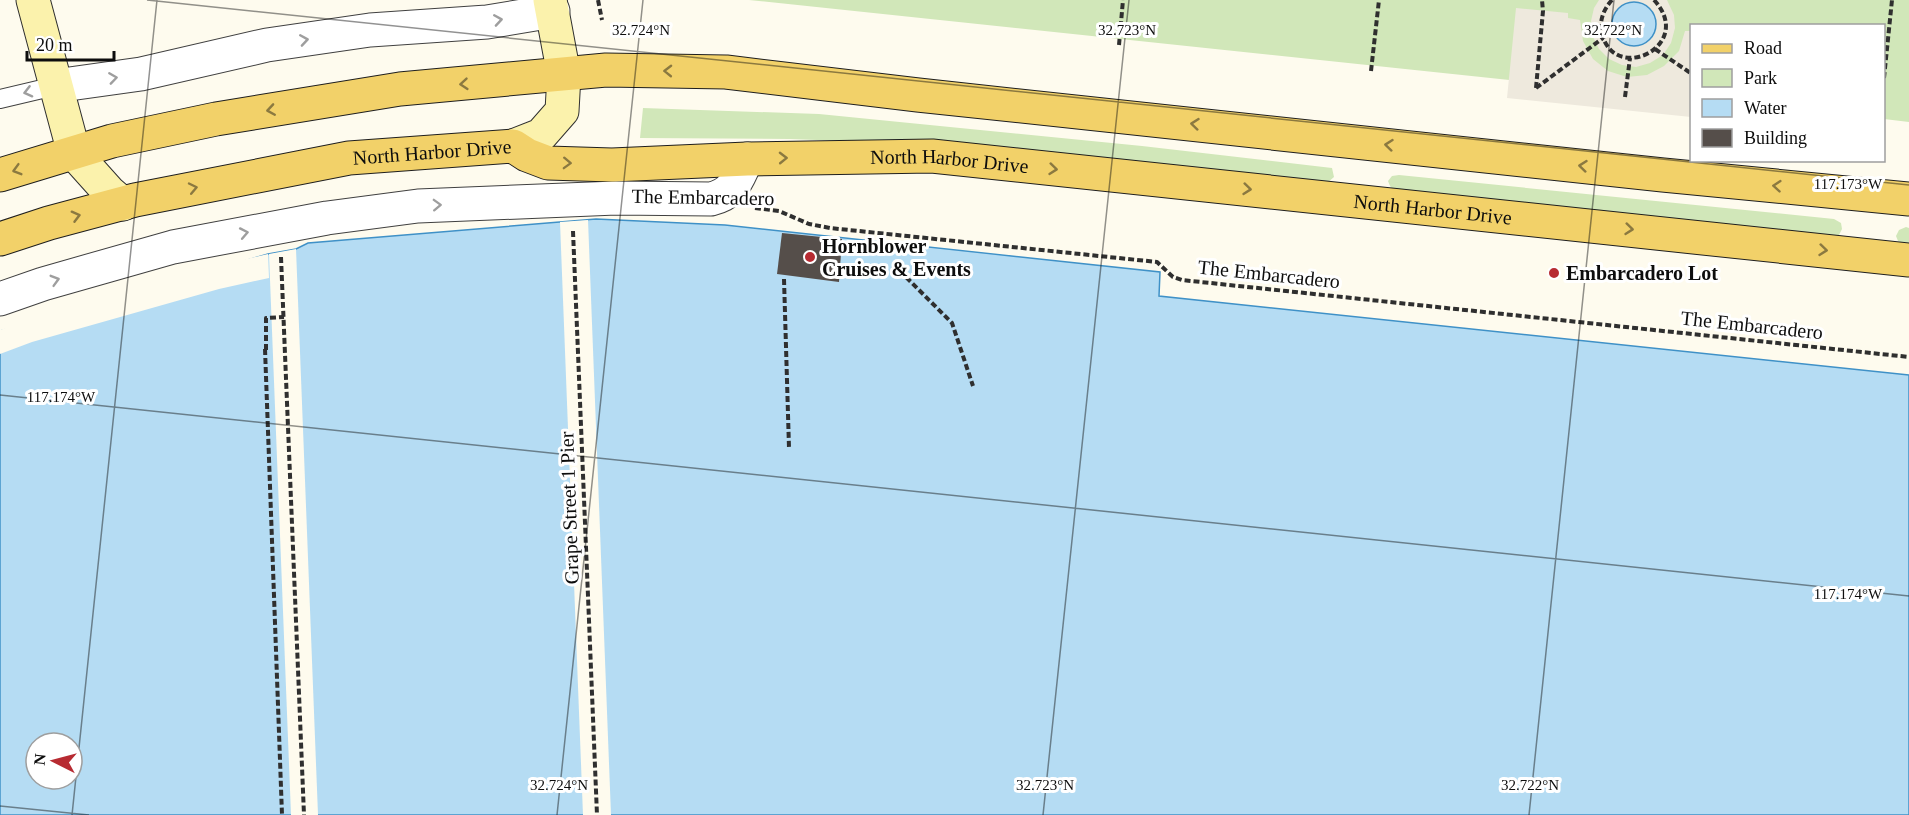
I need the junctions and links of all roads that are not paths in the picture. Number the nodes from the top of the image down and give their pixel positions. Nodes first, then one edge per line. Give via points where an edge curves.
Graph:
1 (33, 0) edge
2 (552, 6) edge
3 (564, 75) junction
4 (55, 86) junction
5 (0, 99) edge
6 (513, 146) junction
7 (74, 153) junction
8 (747, 159) junction
9 (0, 175) edge
10 (1909, 199) edge
11 (123, 204) junction
12 (0, 239) edge
13 (1909, 260) edge
14 (0, 299) edge

1 - 4 main road
2 - 3 main road
4 -> 2 street via 141,74 267,45 370,30 487,22
3 - 6 main road via 562,111 541,135
3 -> 7 main road via 400,89 216,119
10 -> 3 main road via 726,72 606,70
4 -> 5 lane
4 - 7 main road
6 -> 8 main road, North Harbor Drive via 548,163 612,165
11 -> 6 main road, North Harbor Drive via 349,158
7 -> 9 main road
7 - 11 main road
8 -> 13 main road, North Harbor Drive via 932,156
14 -> 8 street via 173,247 327,218 418,206 616,198 711,199 733,188
12 -> 11 main road, North Harbor Drive

